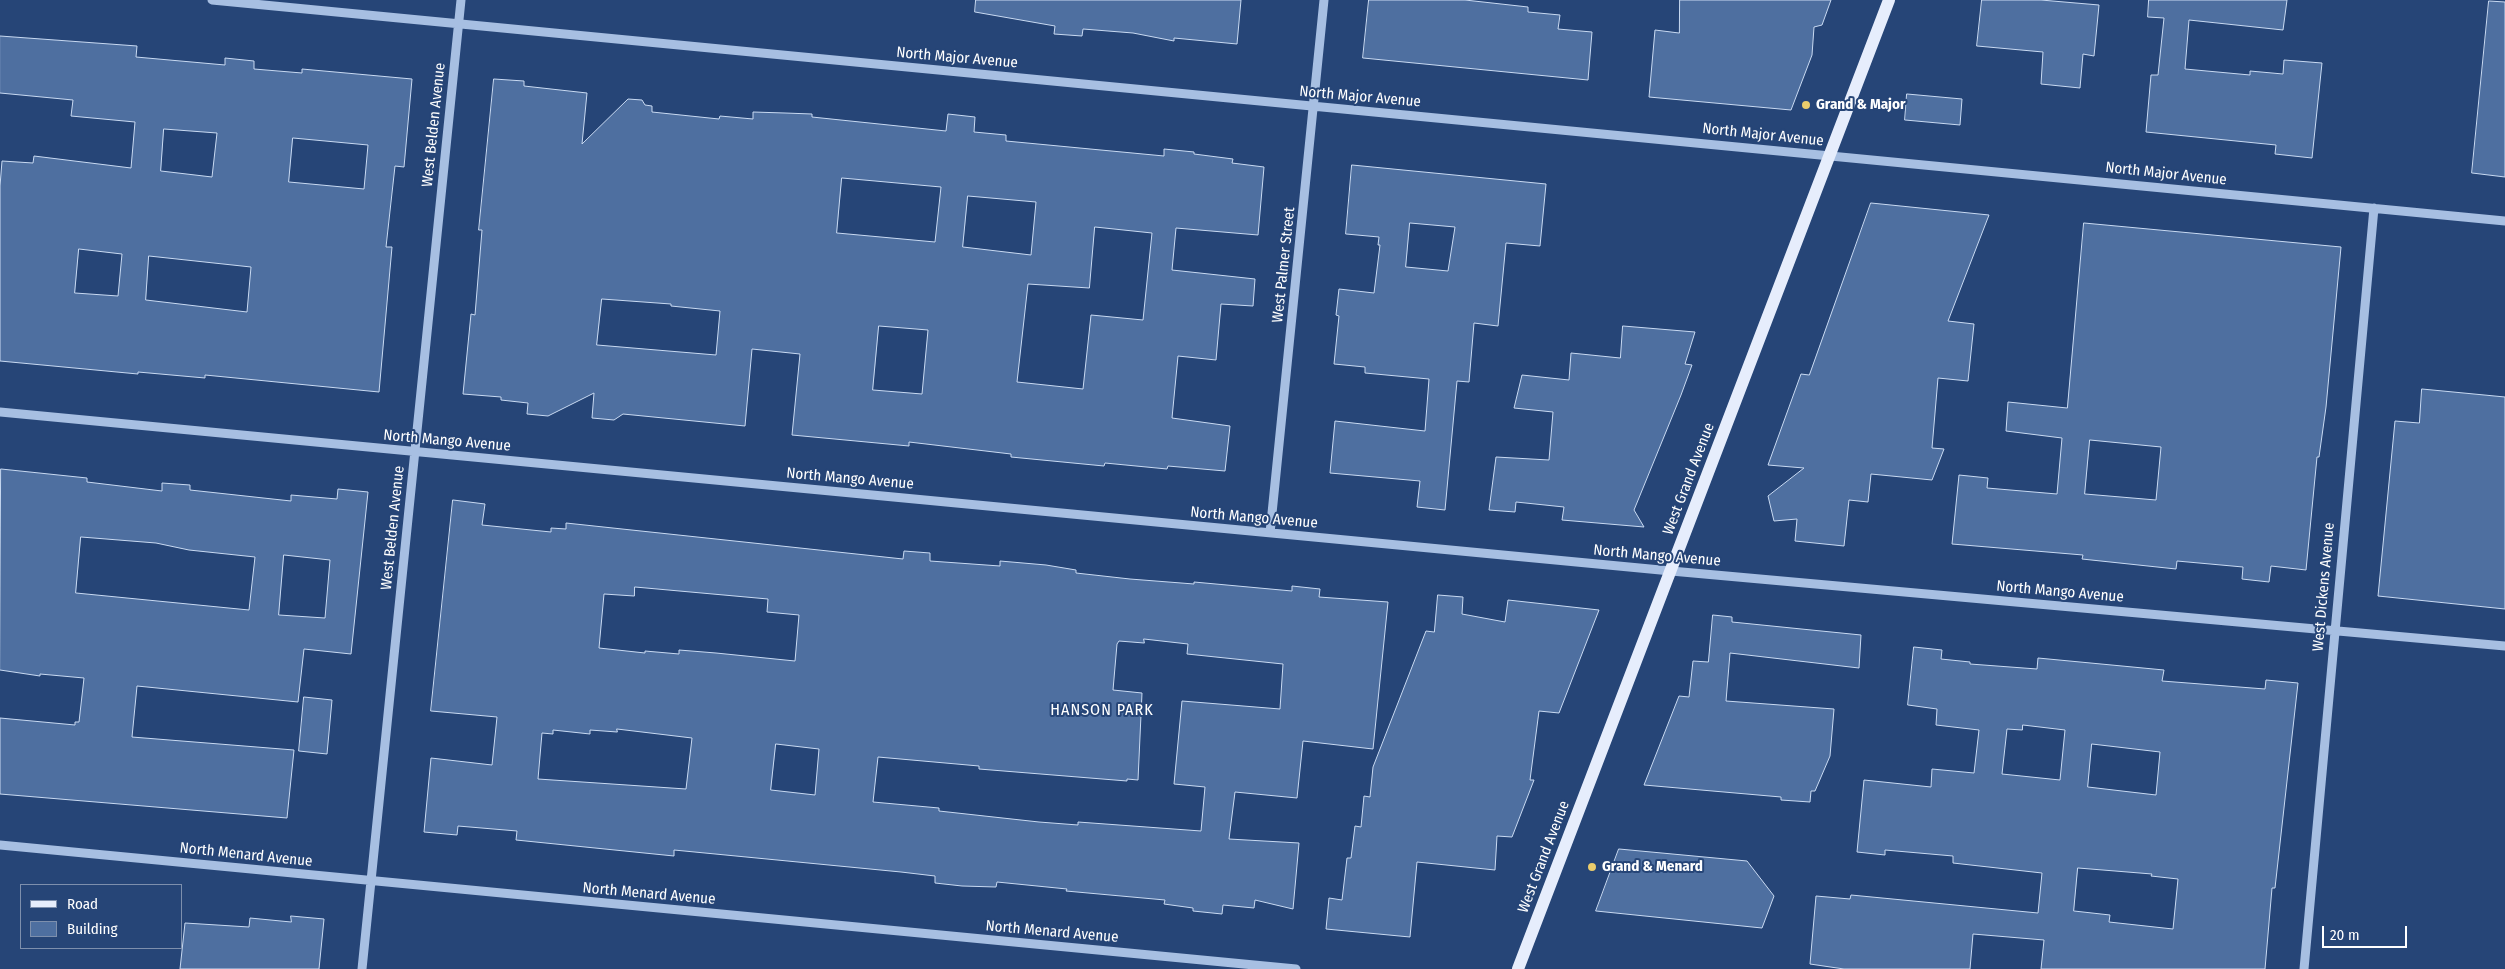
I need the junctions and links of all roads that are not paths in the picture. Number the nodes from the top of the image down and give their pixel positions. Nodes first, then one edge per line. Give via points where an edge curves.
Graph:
1 (212, 0) edge
2 (461, 0) edge
3 (1324, 0) edge
4 (1889, 0) edge
5 (458, 24) junction
6 (1313, 106) junction
7 (1830, 156) junction
8 (2374, 208) junction
9 (2505, 221) edge
10 (0, 412) edge
11 (415, 452) junction
12 (1270, 533) junction
13 (1671, 571) junction
14 (2334, 631) junction
15 (2505, 646) edge
16 (0, 845) edge
17 (370, 881) junction
18 (362, 969) edge
19 (1296, 969) edge
20 (1518, 969) edge
21 (2304, 969) edge

1 - 5 street, North Major Avenue
2 - 5 street, West Belden Avenue
3 - 6 street, West Palmer Street
4 - 7 main road, West Grand Avenue
5 - 6 street, North Major Avenue
5 - 11 street, West Belden Avenue
6 - 7 street, North Major Avenue
6 - 12 street, West Palmer Street
7 - 8 street, North Major Avenue
7 - 13 main road, West Grand Avenue
8 - 9 street, North Major Avenue
8 - 14 street, West Dickens Avenue
10 - 11 street, North Mango Avenue
11 - 12 street, North Mango Avenue
11 - 17 street, West Belden Avenue
12 - 13 street, North Mango Avenue
13 - 14 street, North Mango Avenue
13 - 20 main road, West Grand Avenue
14 - 15 street, North Mango Avenue
14 - 21 street, West Dickens Avenue
16 - 17 street, North Menard Avenue
17 - 18 street, West Belden Avenue
17 - 19 street, North Menard Avenue

